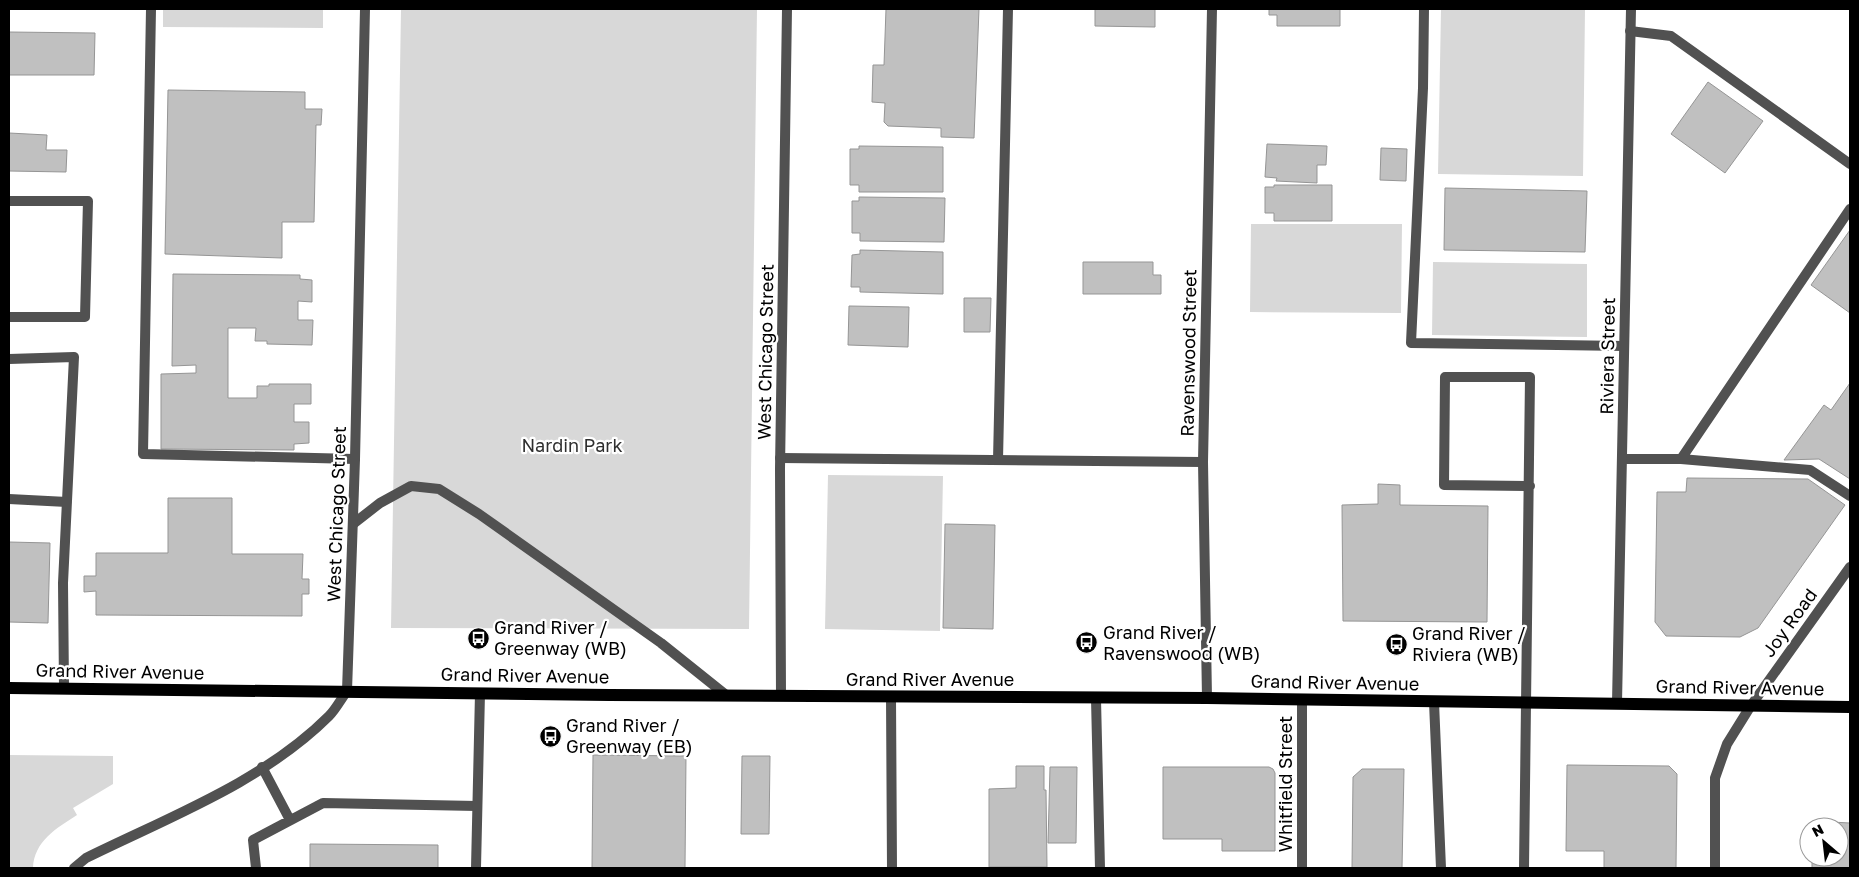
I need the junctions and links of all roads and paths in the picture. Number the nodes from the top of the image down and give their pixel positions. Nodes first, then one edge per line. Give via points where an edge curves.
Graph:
1 (151, 9) edge
2 (365, 9) edge
3 (787, 9) edge
4 (1008, 9) edge
5 (1212, 9) edge
6 (1424, 9) edge
7 (1631, 9) edge
8 (1630, 31) junction
9 (1850, 164) edge
10 (9, 201) edge
11 (1850, 209) edge
12 (9, 317) edge
13 (1624, 346) junction
14 (9, 359) edge
15 (780, 458) junction
16 (355, 459) junction
17 (1622, 459) junction
18 (1681, 459) junction
19 (998, 460) junction
20 (1203, 462) junction
21 (1530, 486) junction
22 (1850, 496) edge
23 (9, 499) edge
24 (68, 502) junction
25 (353, 524) junction
26 (1850, 567) edge
27 (9, 688) edge
28 (64, 688) junction
29 (347, 691) junction
30 (480, 693) junction
31 (726, 695) junction
32 (781, 696) junction
33 (891, 697) junction
34 (1096, 698) junction
35 (1207, 698) junction
36 (1302, 701) junction
37 (1434, 702) junction
38 (1525, 703) junction
39 (1617, 703) junction
40 (1750, 707) junction
41 (1850, 707) edge
42 (262, 768) junction
43 (477, 806) junction
44 (290, 820) junction
45 (74, 868) edge
46 (256, 868) edge
47 (476, 868) edge
48 (892, 868) edge
49 (1100, 868) edge
50 (1302, 868) edge
51 (1441, 868) edge
52 (1524, 868) edge
53 (1715, 868) edge

1 - 16 street via 143,454
2 - 16 street, West Chicago Street
3 - 15 street, West Chicago Street
4 - 19 street
5 - 20 street, Ravenswood Street
6 - 13 street via 1411,343
7 - 8 street, Riviera Street
8 - 9 street via 1671,36
8 - 13 street, Riviera Street
10 - 12 street via 88,201 85,317
11 - 18 street
13 - 17 street, Riviera Street
14 - 24 street via 74,357
15 - 19 street
15 - 32 street, West Chicago Street
16 - 25 street, West Chicago Street
17 - 18 street
17 - 39 street, Riviera Street
18 - 22 street via 1810,470
19 - 20 street
20 - 35 street, Ravenswood Street
21 - 21 street via 1530,377 1445,376 1444,485
21 - 38 street
23 - 24 street
24 - 28 street via 63,583
25 - 29 street, West Chicago Street
25 - 31 street via 410,486 438,489 479,514 661,643
26 - 40 street, Joy Road
27 - 28 main road, Grand River Avenue
28 - 29 main road, Grand River Avenue
29 - 30 main road, Grand River Avenue
29 - 42 street via 330,715 290,750
30 - 31 main road, Grand River Avenue
30 - 43 street
31 - 32 main road, Grand River Avenue
32 - 33 main road, Grand River Avenue
33 - 34 main road, Grand River Avenue
33 - 48 street
34 - 35 main road, Grand River Avenue
34 - 49 street
35 - 36 main road, Grand River Avenue
36 - 37 main road, Grand River Avenue
36 - 50 street, Whitfield Street
37 - 38 main road, Grand River Avenue
37 - 51 street
38 - 39 main road, Grand River Avenue
38 - 52 street
39 - 40 main road, Grand River Avenue
40 - 41 main road, Grand River Avenue
40 - 53 street, Joy Road via 1727,744 1715,778
42 - 44 street
42 - 45 street via 234,786 86,858
43 - 44 street via 323,803
43 - 47 street
44 - 46 street via 253,840

